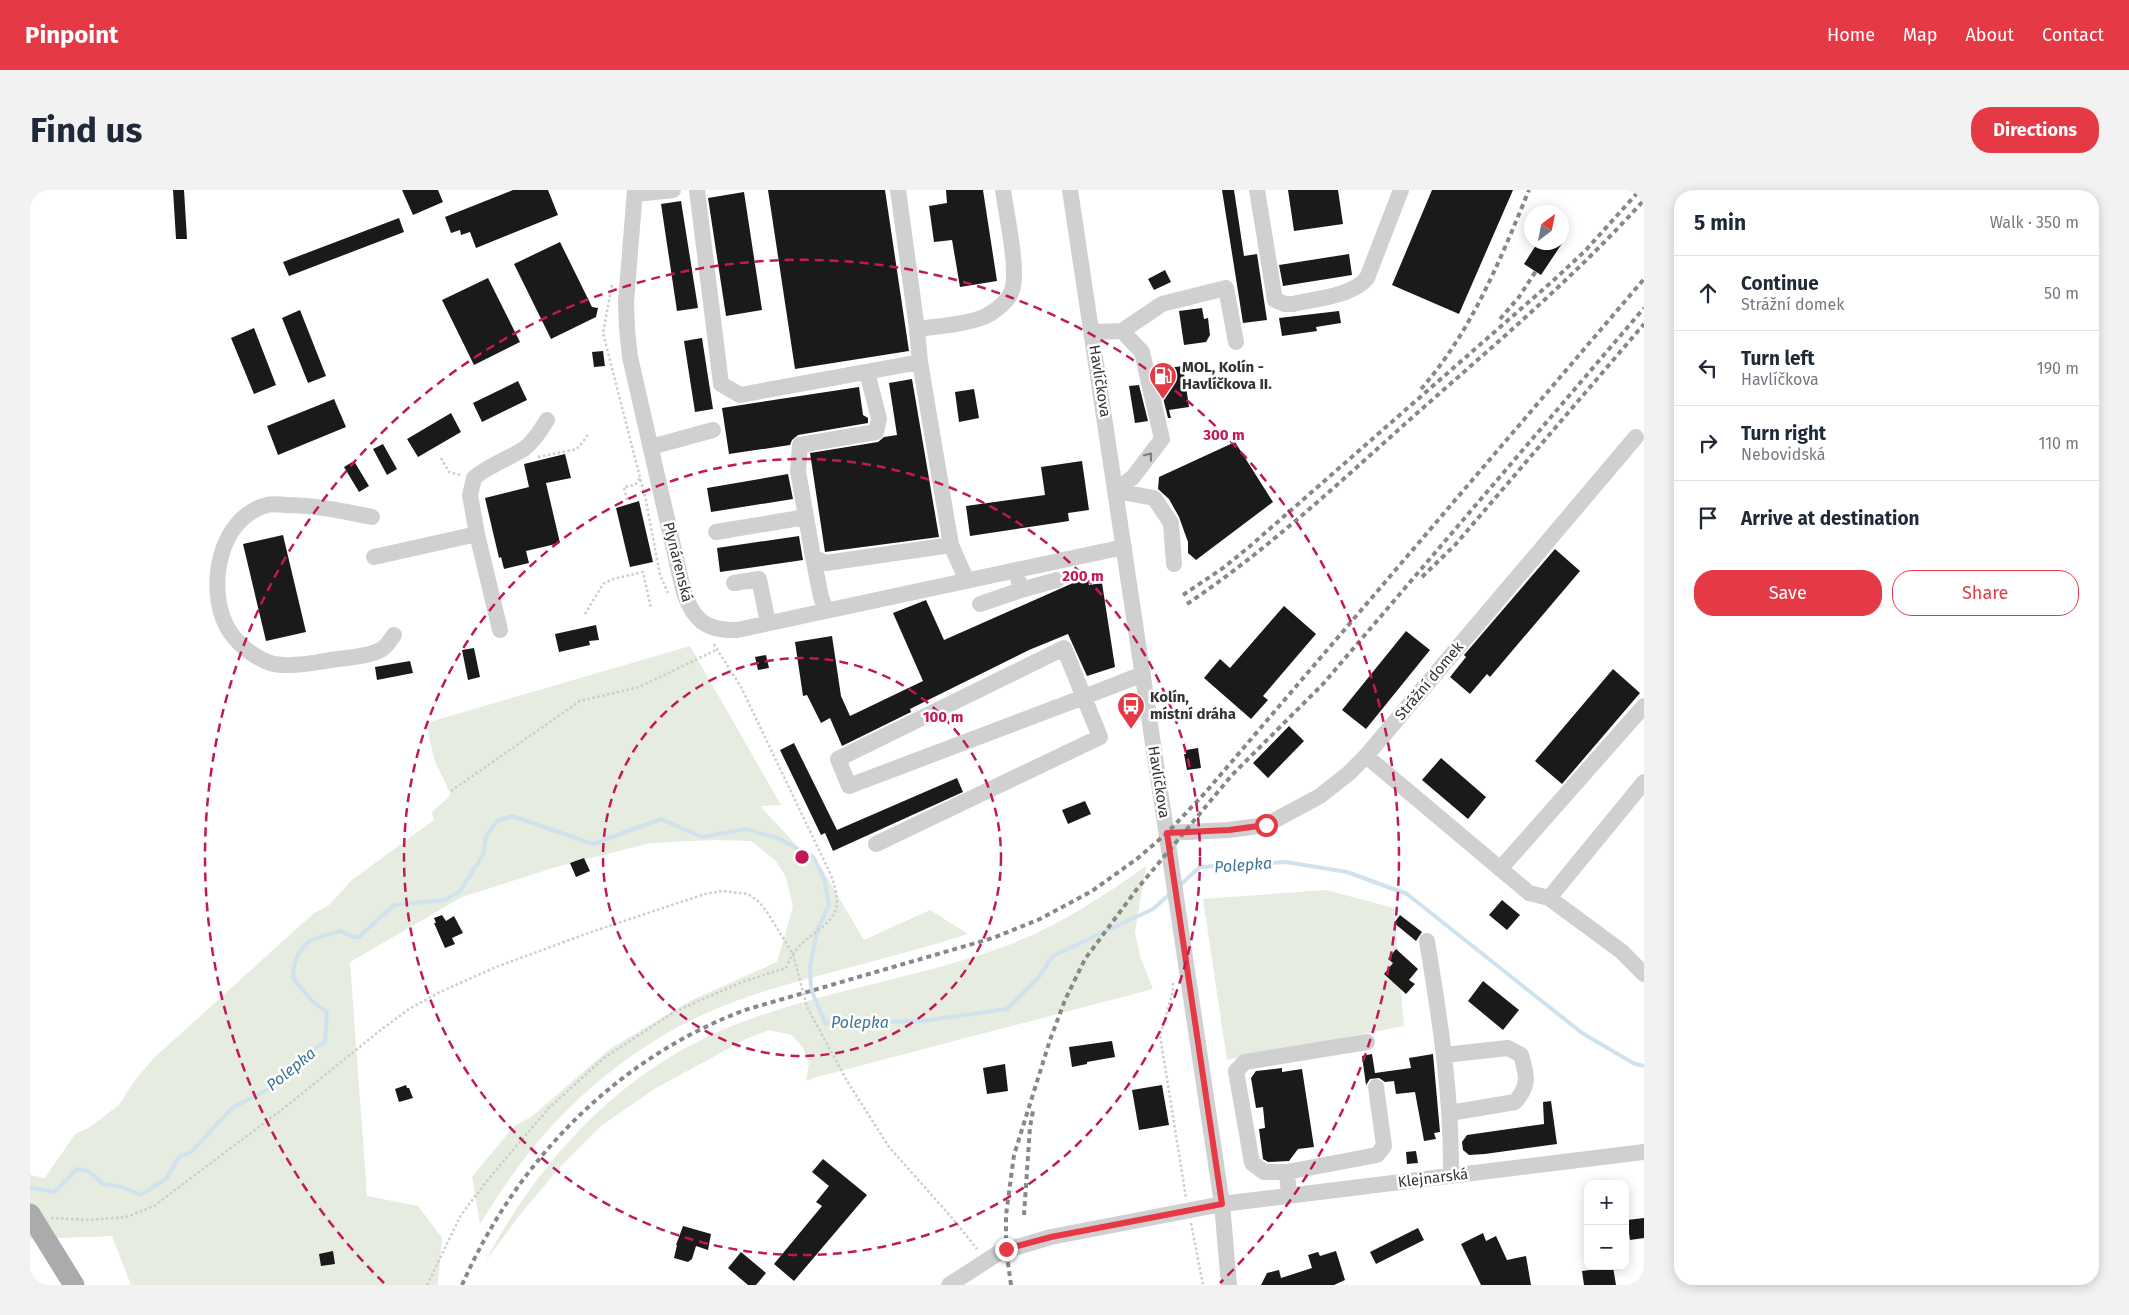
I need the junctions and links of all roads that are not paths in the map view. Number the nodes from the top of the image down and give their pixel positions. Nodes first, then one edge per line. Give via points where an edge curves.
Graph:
1 (697, 190) edge
2 (898, 190) edge
3 (1003, 190) edge
4 (1070, 190) edge
5 (1257, 190) edge
6 (1401, 190) edge
7 (651, 191) edge
8 (917, 329) junction
9 (1122, 331) junction
10 (1092, 332) junction
11 (1236, 342) dead end
12 (920, 362) junction
13 (867, 372) junction
14 (547, 420) dead end
15 (713, 430) dead end
16 (1636, 437) dead end
17 (651, 447) junction
18 (1116, 491) junction
19 (372, 517) dead end
20 (806, 517) junction
21 (716, 532) dead end
22 (477, 534) junction
23 (951, 545) junction
24 (1124, 547) junction
25 (374, 557) dead end
26 (813, 557) junction
27 (1174, 564) dead end
28 (1016, 570) junction
29 (963, 571) junction
30 (1057, 580) dead end
31 (734, 583) dead end
32 (1021, 590) junction
33 (822, 599) junction
34 (980, 604) dead end
35 (768, 623) junction
36 (500, 630) dead end
37 (394, 635) dead end
38 (1142, 674) junction
39 (1084, 697) junction
40 (1644, 706) edge
41 (1366, 756) junction
42 (1644, 782) edge
43 (1167, 833) junction
44 (876, 844) dead end
45 (1500, 869) junction
46 (1549, 898) junction
47 (1426, 941) dead end
48 (1643, 971) edge
49 (1367, 1042) dead end
50 (1444, 1055) junction
51 (1376, 1087) dead end
52 (1450, 1113) junction
53 (1644, 1152) edge
54 (1287, 1172) junction
55 (1451, 1176) junction
56 (1289, 1196) junction
57 (1222, 1204) junction
58 (40, 1216) edge
59 (1228, 1277) edge
60 (74, 1285) edge
61 (949, 1285) edge
62 (1220, 1285) edge

1 - 13 street via 721,384 740,395
2 - 8 street
3 - 8 street via 1014,273 1011,293 1002,305 986,316
4 - 10 street, Havlíčkova
5 - 6 street via 1276,300 1284,304 1352,290 1361,285 1367,278
7 - 17 street, Plynárenská via 626,302 626,329
8 - 12 street
9 - 10 street
9 - 11 street via 1162,304 1226,288
18 -> 9 street via 1133,477 1162,439 1142,352
10 - 18 street, Havlíčkova
12 - 13 street
12 - 23 street
13 - 20 street via 879,420 876,432 800,446 798,471
14 - 22 street via 525,448 487,467 474,478 470,495
15 - 17 street
16 - 41 street, Strážní domek
17 - 35 street, Plynárenská via 683,588 692,613 701,622 724,630
18 - 24 street, Havlíčkova
18 - 27 street via 1154,498 1171,522
19 - 37 street via 310,505 267,504 241,518 229,534 221,558 217,582 220,605 226,626 236,641 270,664 301,665 359,656 382,649
20 - 21 street
20 - 26 street
22 - 25 street
22 - 36 street
23 - 26 street via 826,563
23 - 29 street
24 - 28 street
24 - 38 street, Havlíčkova
26 - 33 street
28 - 29 street
28 - 32 street
29 - 33 street
30 - 32 street
31 - 35 street via 758,579
32 - 34 street
33 - 35 street
38 - 39 street
38 - 43 street, Havlíčkova
39 - 39 street via 1064,648 838,759 850,786
39 - 44 street via 1100,737
40 - 45 street
41 - 43 street, Strážní domek via 1320,796 1266,825
41 - 45 street
42 - 46 street
43 - 57 street, Havlíčkova
45 - 46 street via 1529,893
46 - 48 street
47 - 50 street
49 - 54 street via 1245,1062 1236,1071 1252,1163 1264,1172
50 - 52 street
50 - 52 street via 1508,1048 1521,1055 1527,1075 1524,1092 1515,1102
51 - 54 street via 1384,1146 1377,1155
52 - 55 street
53 - 55 street, Klejnarská
54 - 56 street
55 - 56 street, Klejnarská
56 - 57 street, Klejnarská
57 - 59 street, Havlíčkova
57 - 61 street, Klejnarská via 1051,1237 1006,1249
58 - 60 main road
59 - 62 street

